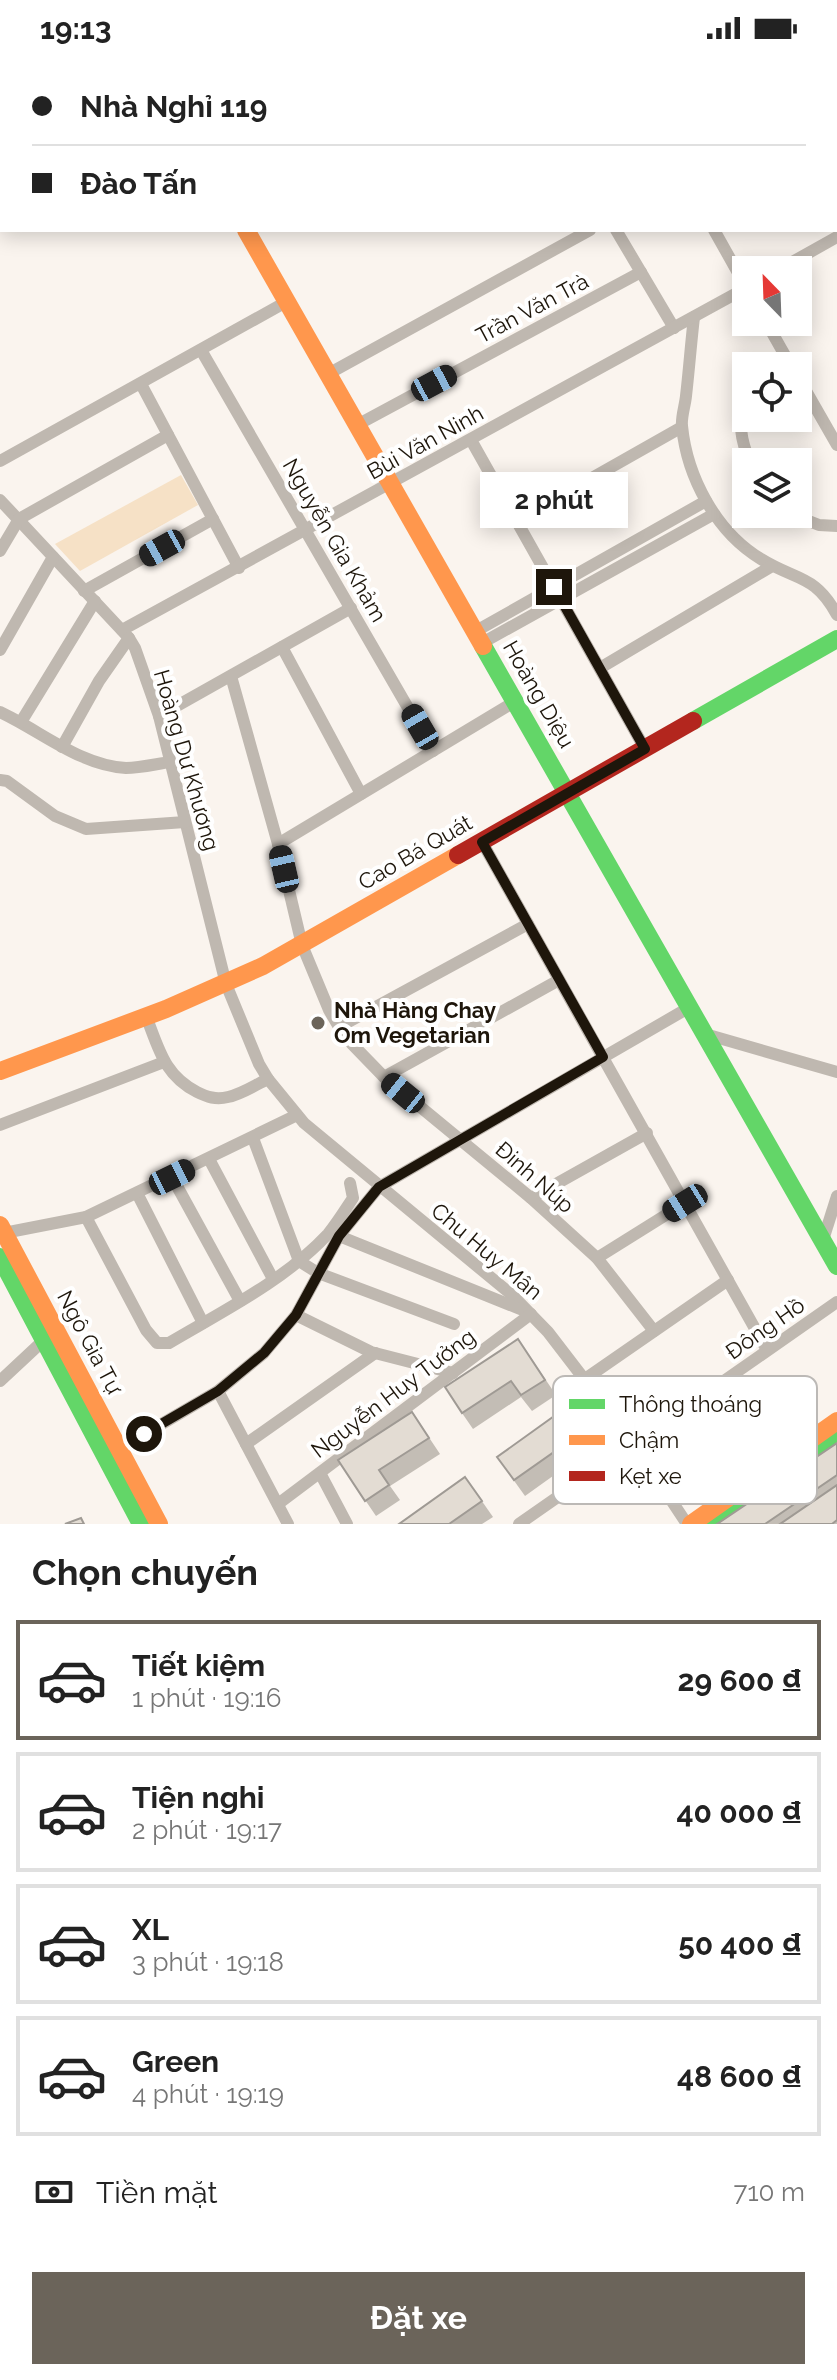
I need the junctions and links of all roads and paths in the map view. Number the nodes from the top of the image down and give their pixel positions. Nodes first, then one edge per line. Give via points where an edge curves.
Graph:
1 (247, 232) edge
2 (586, 232) edge
3 (617, 232) edge
4 (715, 232) edge
5 (833, 240) edge
6 (804, 256) edge
7 (732, 262) edge
8 (641, 272) junction
9 (732, 295) edge
10 (286, 302) junction
11 (694, 317) junction
12 (674, 328) junction
13 (201, 350) junction
14 (328, 374) junction
15 (141, 384) junction
16 (812, 401) edge
17 (357, 425) junction
18 (682, 427) junction
19 (168, 435) junction
20 (471, 440) junction
21 (837, 445) edge
22 (0, 461) edge
23 (391, 484) junction
24 (0, 500) edge
25 (706, 501) junction
26 (714, 514) junction
27 (19, 519) junction
28 (213, 519) junction
29 (516, 521) junction
30 (812, 522) edge
31 (837, 526) edge
32 (306, 531) junction
33 (0, 551) edge
34 (53, 557) junction
35 (772, 566) junction
36 (239, 568) junction
37 (554, 587) junction
38 (84, 591) junction
39 (561, 599) junction
40 (95, 601) junction
41 (351, 608) junction
42 (837, 615) edge
43 (126, 634) junction
44 (479, 637) junction
45 (837, 639) edge
46 (282, 647) junction
47 (0, 650) edge
48 (600, 668) junction
49 (231, 676) junction
50 (516, 701) junction
51 (0, 712) edge
52 (159, 716) junction
53 (21, 722) junction
54 (62, 747) junction
55 (645, 749) junction
56 (433, 751) junction
57 (170, 762) junction
58 (0, 780) edge
59 (569, 792) junction
60 (361, 794) junction
61 (185, 822) junction
62 (482, 842) junction
63 (278, 844) junction
64 (528, 924) junction
65 (302, 945) junction
66 (559, 980) junction
67 (226, 984) junction
68 (690, 1007) junction
69 (146, 1016) junction
70 (339, 1027) junction
71 (705, 1034) junction
72 (603, 1057) junction
73 (164, 1062) junction
74 (0, 1071) edge
75 (837, 1072) edge
76 (384, 1077) junction
77 (268, 1079) junction
78 (297, 1115) junction
79 (0, 1125) edge
80 (647, 1133) junction
81 (253, 1138) junction
82 (460, 1139) junction
83 (209, 1159) junction
84 (172, 1177) junction
85 (350, 1183) dead end
86 (379, 1187) junction
87 (137, 1193) junction
88 (837, 1196) edge
89 (531, 1198) junction
90 (685, 1203) junction
91 (86, 1217) junction
92 (1, 1230) edge
93 (339, 1236) junction
94 (823, 1240) junction
95 (0, 1257) edge
96 (597, 1258) junction
97 (299, 1261) junction
98 (837, 1266) edge
99 (318, 1273) junction
100 (5, 1277) edge
101 (273, 1279) junction
102 (728, 1280) junction
103 (240, 1301) junction
104 (837, 1302) edge
105 (531, 1314) junction
106 (296, 1315) junction
107 (203, 1323) junction
108 (454, 1324) dead end
109 (654, 1331) junction
110 (51, 1337) junction
111 (767, 1350) junction
112 (375, 1353) junction
113 (453, 1373) junction
114 (583, 1376) edge
115 (589, 1376) edge
116 (730, 1376) edge
117 (0, 1381) edge
118 (218, 1391) junction
119 (837, 1421) edge
120 (817, 1435) edge
121 (837, 1438) edge
122 (246, 1444) junction
123 (817, 1452) edge
124 (113, 1453) junction
125 (320, 1473) junction
126 (553, 1500) edge
127 (278, 1504) junction
128 (675, 1504) edge
129 (718, 1504) edge
130 (743, 1504) edge
131 (141, 1524) edge
132 (159, 1524) edge
133 (288, 1524) edge
134 (347, 1524) edge
135 (519, 1524) edge
136 (689, 1524) edge
137 (715, 1524) edge

1 - 10 street, Hoàng Diệu
2 - 14 street
3 - 8 street
4 - 7 street
5 - 6 street
8 - 12 street
8 - 17 street, Trần Văn Trà
9 - 11 street, Bùi Văn Ninh
10 - 13 street
10 - 14 street, Hoàng Diệu
11 - 12 street, Bùi Văn Ninh
11 - 18 street
12 - 20 street, Bùi Văn Ninh
13 - 15 street
13 - 32 street, Nguyễn Gia Khảm
14 - 17 street, Hoàng Diệu
15 - 19 street
15 - 22 street
16 - 21 street
17 - 23 street, Hoàng Diệu
18 - 25 street
18 - 29 street
19 - 27 street
19 - 28 street
20 - 23 street, Bùi Văn Ninh
20 - 29 street
23 - 32 street, Bùi Văn Ninh
23 - 44 street, Hoàng Diệu
24 - 27 street, Hoàng Dư Khương
25 - 26 street
25 - 37 street
26 - 35 street via 751,554
26 - 39 street
27 - 33 street
27 - 34 street, Hoàng Dư Khương
28 - 36 street
28 - 38 street
29 - 37 street
30 - 31 street
32 - 36 street, Bùi Văn Ninh
32 - 41 street, Nguyễn Gia Khảm
34 - 38 street, Hoàng Dư Khương
34 - 47 street
35 - 42 street via 817,586
35 - 48 street
36 - 43 street, Bùi Văn Ninh
37 - 39 street
37 - 44 street
38 - 40 street, Hoàng Dư Khương
39 - 44 street
39 - 48 street
40 - 43 street, Hoàng Dư Khương
40 - 53 street
41 - 46 street
41 - 56 street, Nguyễn Gia Khảm
43 - 52 street, Hoàng Dư Khương
43 - 54 street
44 - 50 street, Hoàng Diệu
45 - 55 street, Cao Bá Quát
46 - 49 street
46 - 60 street
48 - 55 street
49 - 52 street
49 - 63 street, Đinh Núp
50 - 56 street
50 - 59 street, Hoàng Diệu
51 - 53 street
52 - 57 street, Hoàng Dư Khương
53 - 54 street
54 - 57 street via 101,764 128,768
55 - 59 street, Cao Bá Quát
56 - 60 street
57 - 61 street, Hoàng Dư Khương
58 - 61 street via 55,816 86,829
59 - 62 street, Cao Bá Quát
59 - 68 street, Hoàng Diệu
60 - 63 street
61 - 67 street, Hoàng Dư Khương
62 - 64 street
62 - 65 street, Cao Bá Quát
63 - 65 street, Đinh Núp
64 - 66 street
64 - 70 street
65 - 67 street, Cao Bá Quát
65 - 70 street, Đinh Núp
66 - 72 street
66 - 76 street
67 - 69 street, Cao Bá Quát
67 - 77 street, Chu Huy Mân
68 - 71 street, Hoàng Diệu
68 - 72 street
69 - 73 street
69 - 74 street, Cao Bá Quát
70 - 76 street, Đinh Núp
71 - 75 street
71 - 94 street, Hoàng Diệu
72 - 80 street
72 - 82 street
73 - 77 street via 176,1079 214,1099
73 - 79 street
76 - 82 street, Đinh Núp
77 - 78 street, Chu Huy Mân
78 - 81 street
78 - 86 street, Chu Huy Mân
80 - 89 street
80 - 90 street
81 - 83 street
81 - 97 street
82 - 86 street
82 - 89 street, Đinh Núp
83 - 84 street
83 - 101 street
84 - 87 street
84 - 103 street
85 - 97 street via 353,1198
86 - 93 street
86 - 105 street, Chu Huy Mân
87 - 91 street
87 - 107 street
88 - 94 street
89 - 96 street, Đinh Núp
90 - 96 street
90 - 102 street
91 - 92 street
91 - 107 street via 153,1340 169,1343
92 - 110 street, Ngô Gia Tự
93 - 99 street
93 - 105 street
94 - 98 street, Hoàng Diệu
95 - 100 street, Ngô Gia Tự
96 - 109 street, Đinh Núp
97 - 99 street
97 - 101 street
99 - 106 street
99 - 108 street
100 - 110 street, Ngô Gia Tự
101 - 103 street
102 - 109 street
102 - 111 street
103 - 107 street
104 - 111 street, Đông Hồ
105 - 113 street, Nguyễn Huy Tưởng
105 - 114 street, Chu Huy Mân
106 - 112 street
106 - 118 street via 264,1353
109 - 115 street
110 - 117 street
110 - 124 street, Ngô Gia Tự
111 - 116 street, Đông Hồ
112 - 113 street
112 - 122 street
113 - 125 street, Nguyễn Huy Tưởng
118 - 122 street
118 - 124 street
119 - 120 street
121 - 123 street
122 - 127 street
124 - 131 street, Ngô Gia Tự
124 - 132 street, Ngô Gia Tự
125 - 127 street, Nguyễn Huy Tưởng
125 - 134 street
126 - 135 street, Đông Hồ
127 - 133 street
128 - 136 street, Chu Huy Mân
129 - 136 street
130 - 137 street

